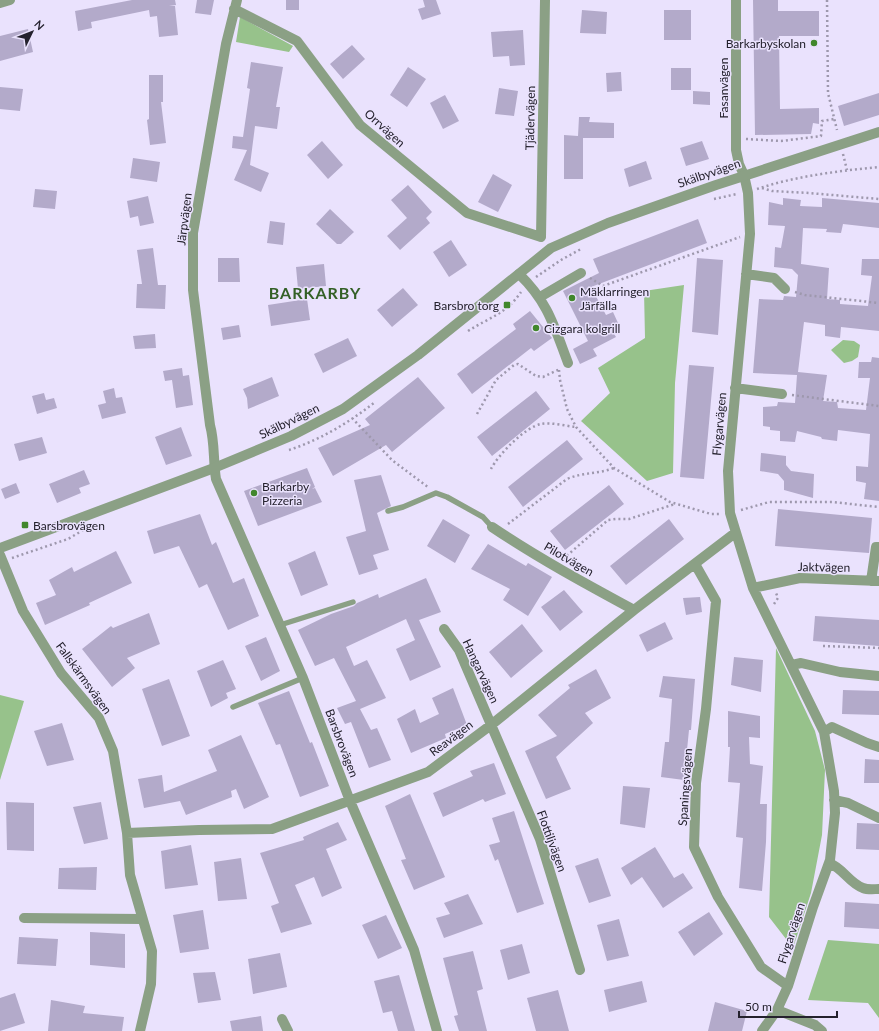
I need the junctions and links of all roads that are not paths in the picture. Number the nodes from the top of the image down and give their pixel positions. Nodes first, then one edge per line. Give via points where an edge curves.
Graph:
1 (10, 0) edge
2 (545, 0) edge
3 (736, 0) edge
4 (0, 3) edge
5 (236, 4) edge
6 (879, 132) edge
7 (744, 175) junction
8 (542, 237) junction
9 (551, 248) junction
10 (581, 273) road end
11 (519, 274) junction
12 (746, 274) junction
13 (785, 289) road end
14 (540, 297) junction
15 (568, 363) road end
16 (736, 388) junction
17 (782, 394) road end
18 (214, 468) junction
19 (388, 511) dead end
20 (495, 529) joint
21 (735, 533) junction
22 (879, 547) edge
23 (0, 548) edge
24 (0, 555) edge
25 (695, 564) junction
26 (875, 581) edge
27 (753, 588) junction
28 (353, 602) dead end
29 (634, 610) junction
30 (280, 625) junction
31 (444, 629) dead end
32 (792, 665) junction
33 (879, 676) edge
34 (303, 678) junction
35 (233, 707) dead end
36 (491, 725) junction
37 (824, 732) junction
38 (879, 747) edge
39 (834, 800) junction
40 (350, 801) junction
41 (879, 818) edge
42 (127, 833) junction
43 (829, 863) junction
44 (879, 889) edge
45 (24, 918) dead end
46 (142, 919) junction
47 (580, 970) dead end
48 (788, 986) junction
49 (777, 1010) junction
50 (282, 1019) dead end
51 (140, 1031) edge
52 (288, 1031) edge
53 (437, 1031) edge
54 (762, 1031) edge
55 (822, 1031) edge

1 - 4 street
2 - 8 street, Tjädervägen
3 - 7 street, Fasanvägen via 736,150
5 - 8 street, Orrvägen via 297,41 360,125 467,213
5 - 18 street, Järpvägen via 226,44 193,233 193,290 210,426 214,439
6 - 7 street, Skälbyvägen
7 - 9 street, Skälbyvägen via 608,223
7 - 12 street, Flygarvägen via 748,192 750,234
8 - 9 street
9 - 11 street, Skälbyvägen
10 - 14 street
11 - 14 street
11 - 18 street, Skälbyvägen via 418,355 343,409 291,436
12 - 13 street via 774,278
12 - 16 street, Flygarvägen
14 - 15 street via 549,313
16 - 17 street
16 - 21 street, Flygarvägen via 728,471 730,514
18 - 23 street, Skälbyvägen
18 - 30 street, Barsbrovägen via 216,479
19 - 20 lane via 436,493 483,517
20 - 29 street, Pilotvägen
21 - 25 street, Reavägen
21 - 27 street, Flygarvägen
22 - 26 street, Jaktvägen via 876,547
24 - 42 street, Fallskärmsvägen via 23,611 61,673 99,718 113,750
25 - 29 street, Reavägen
25 - 48 street, Spaningsvägen via 716,601 696,783 694,847 718,897 761,967
26 - 27 street, Jaktvägen via 800,578
27 - 32 street, Flygarvägen
28 - 30 lane
29 - 36 street, Reavägen
30 - 34 street, Barsbrovägen
31 - 36 street, Hangarvägen via 459,650
32 - 33 street via 801,663 840,672
32 - 37 street, Flygarvägen
34 - 35 lane
34 - 40 street, Barsbrovägen
36 - 40 street, Reavägen via 428,772
36 - 47 street, Flottiljvägen via 540,840
37 - 38 street via 832,727
37 - 39 street, Flygarvägen
39 - 41 street via 848,803
39 - 43 street, Flygarvägen via 835,813
40 - 42 street, Reavägen via 272,829
40 - 53 street, Barsbrovägen via 414,950
42 - 46 street, Fallskärmsvägen via 130,876
43 - 44 street via 837,866 858,886
43 - 48 street, Flygarvägen
45 - 46 street
46 - 51 street, Fallskärmsvägen via 152,951 151,984
48 - 49 street, Flygarvägen
49 - 54 street, Flygarvägen
49 - 55 street via 815,1025
50 - 52 street

